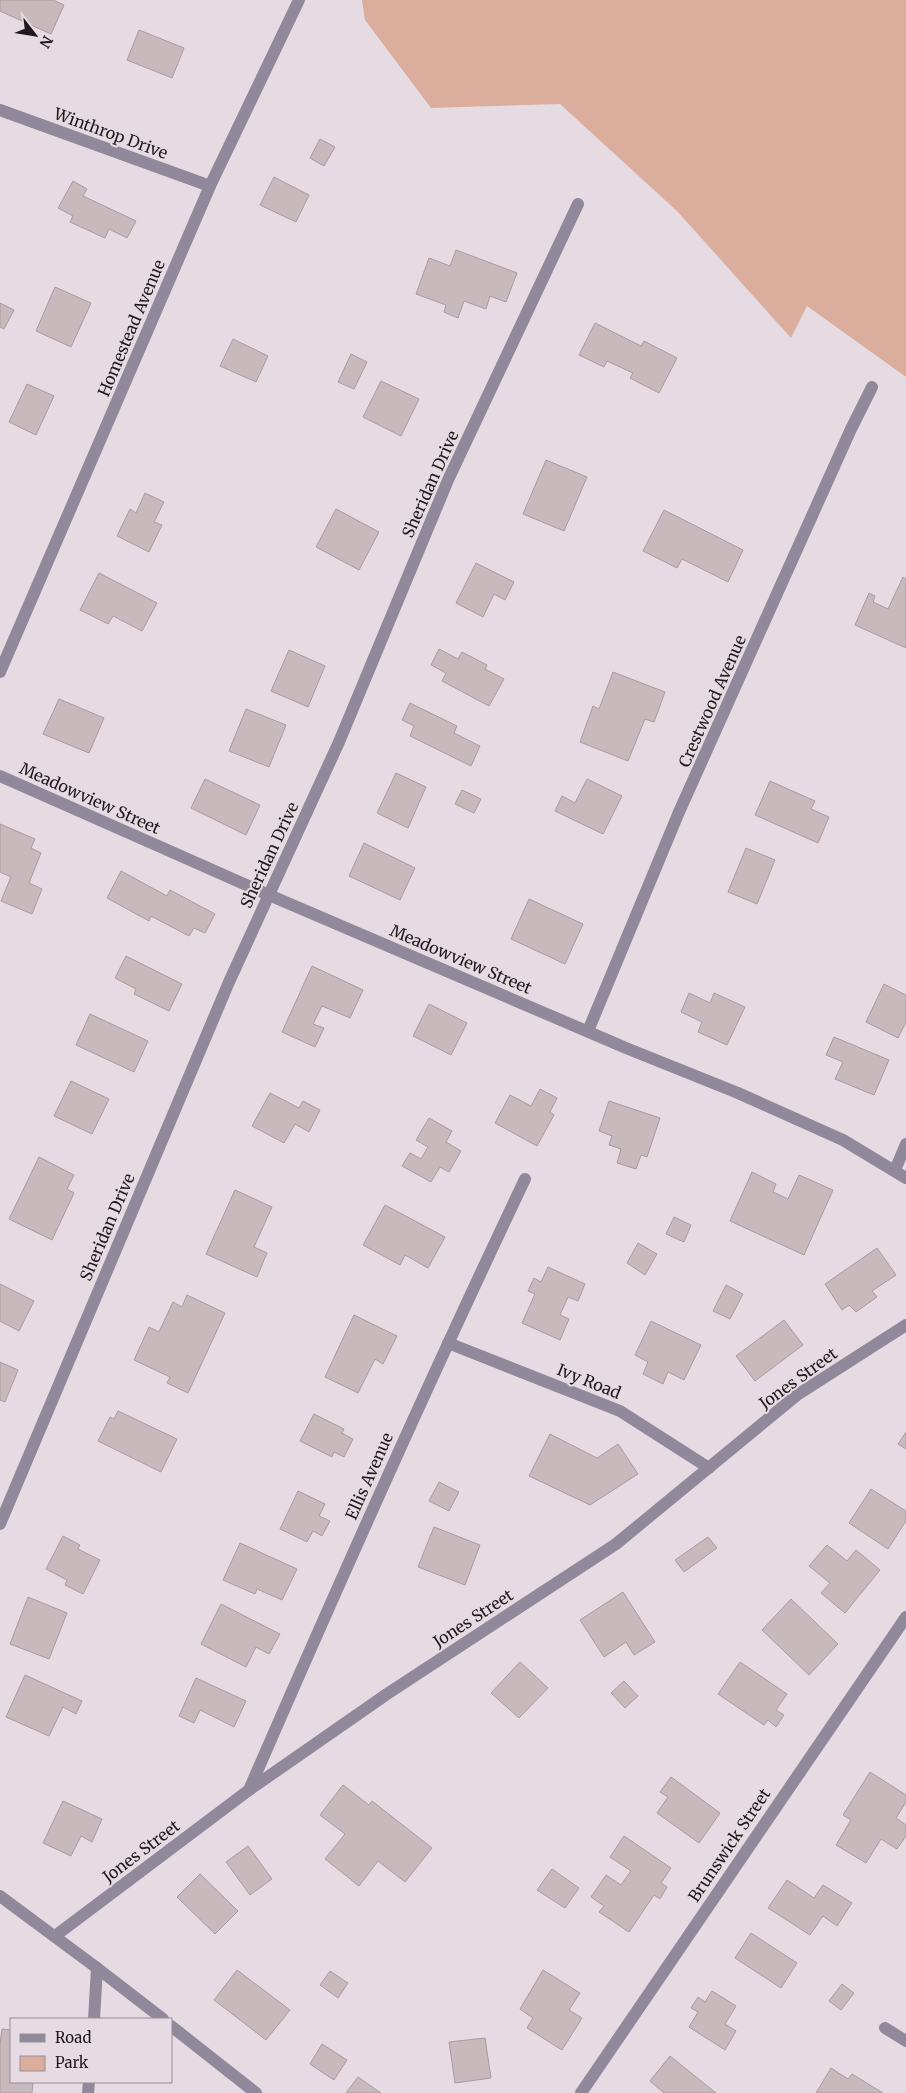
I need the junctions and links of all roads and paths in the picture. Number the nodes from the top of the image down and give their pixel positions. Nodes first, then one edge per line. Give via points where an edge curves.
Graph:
1 (299, 0) edge
2 (0, 110) edge
3 (210, 186) junction
4 (578, 204) dead end
5 (872, 387) dead end
6 (0, 672) edge
7 (0, 776) edge
8 (269, 895) junction
9 (588, 1031) junction
10 (906, 1144) edge
11 (895, 1170) junction
12 (906, 1178) edge
13 (525, 1179) dead end
14 (906, 1325) edge
15 (448, 1343) junction
16 (709, 1468) junction
17 (0, 1524) edge
18 (906, 1617) edge
19 (249, 1790) junction
20 (0, 1896) edge
21 (55, 1936) junction
22 (97, 1968) junction
23 (94, 2018) edge
24 (162, 2018) edge
25 (172, 2027) edge
26 (885, 2028) dead end
27 (906, 2041) edge
28 (256, 2093) edge
29 (580, 2093) edge

1 - 3 street, Homestead Avenue
2 - 3 street, Winthrop Drive
3 - 6 street, Homestead Avenue
4 - 8 street, Sheridan Drive via 448,480 339,742
5 - 9 street, Crestwood Avenue via 679,812
7 - 8 street, Meadowview Street
8 - 9 street, Meadowview Street
8 - 17 street, Sheridan Drive
9 - 11 street, Meadowview Street via 843,1140
10 - 11 street
11 - 12 street, Meadowview Street
13 - 15 street, Ellis Avenue
14 - 16 street, Jones Street via 797,1395
15 - 16 street, Ivy Road via 620,1411
15 - 19 street, Ellis Avenue via 361,1532
16 - 19 street, Jones Street via 616,1544 387,1694
18 - 29 street, Brunswick Street
19 - 21 street, Jones Street
20 - 21 street
21 - 22 street
22 - 23 street
22 - 24 street
25 - 28 street
26 - 27 street

